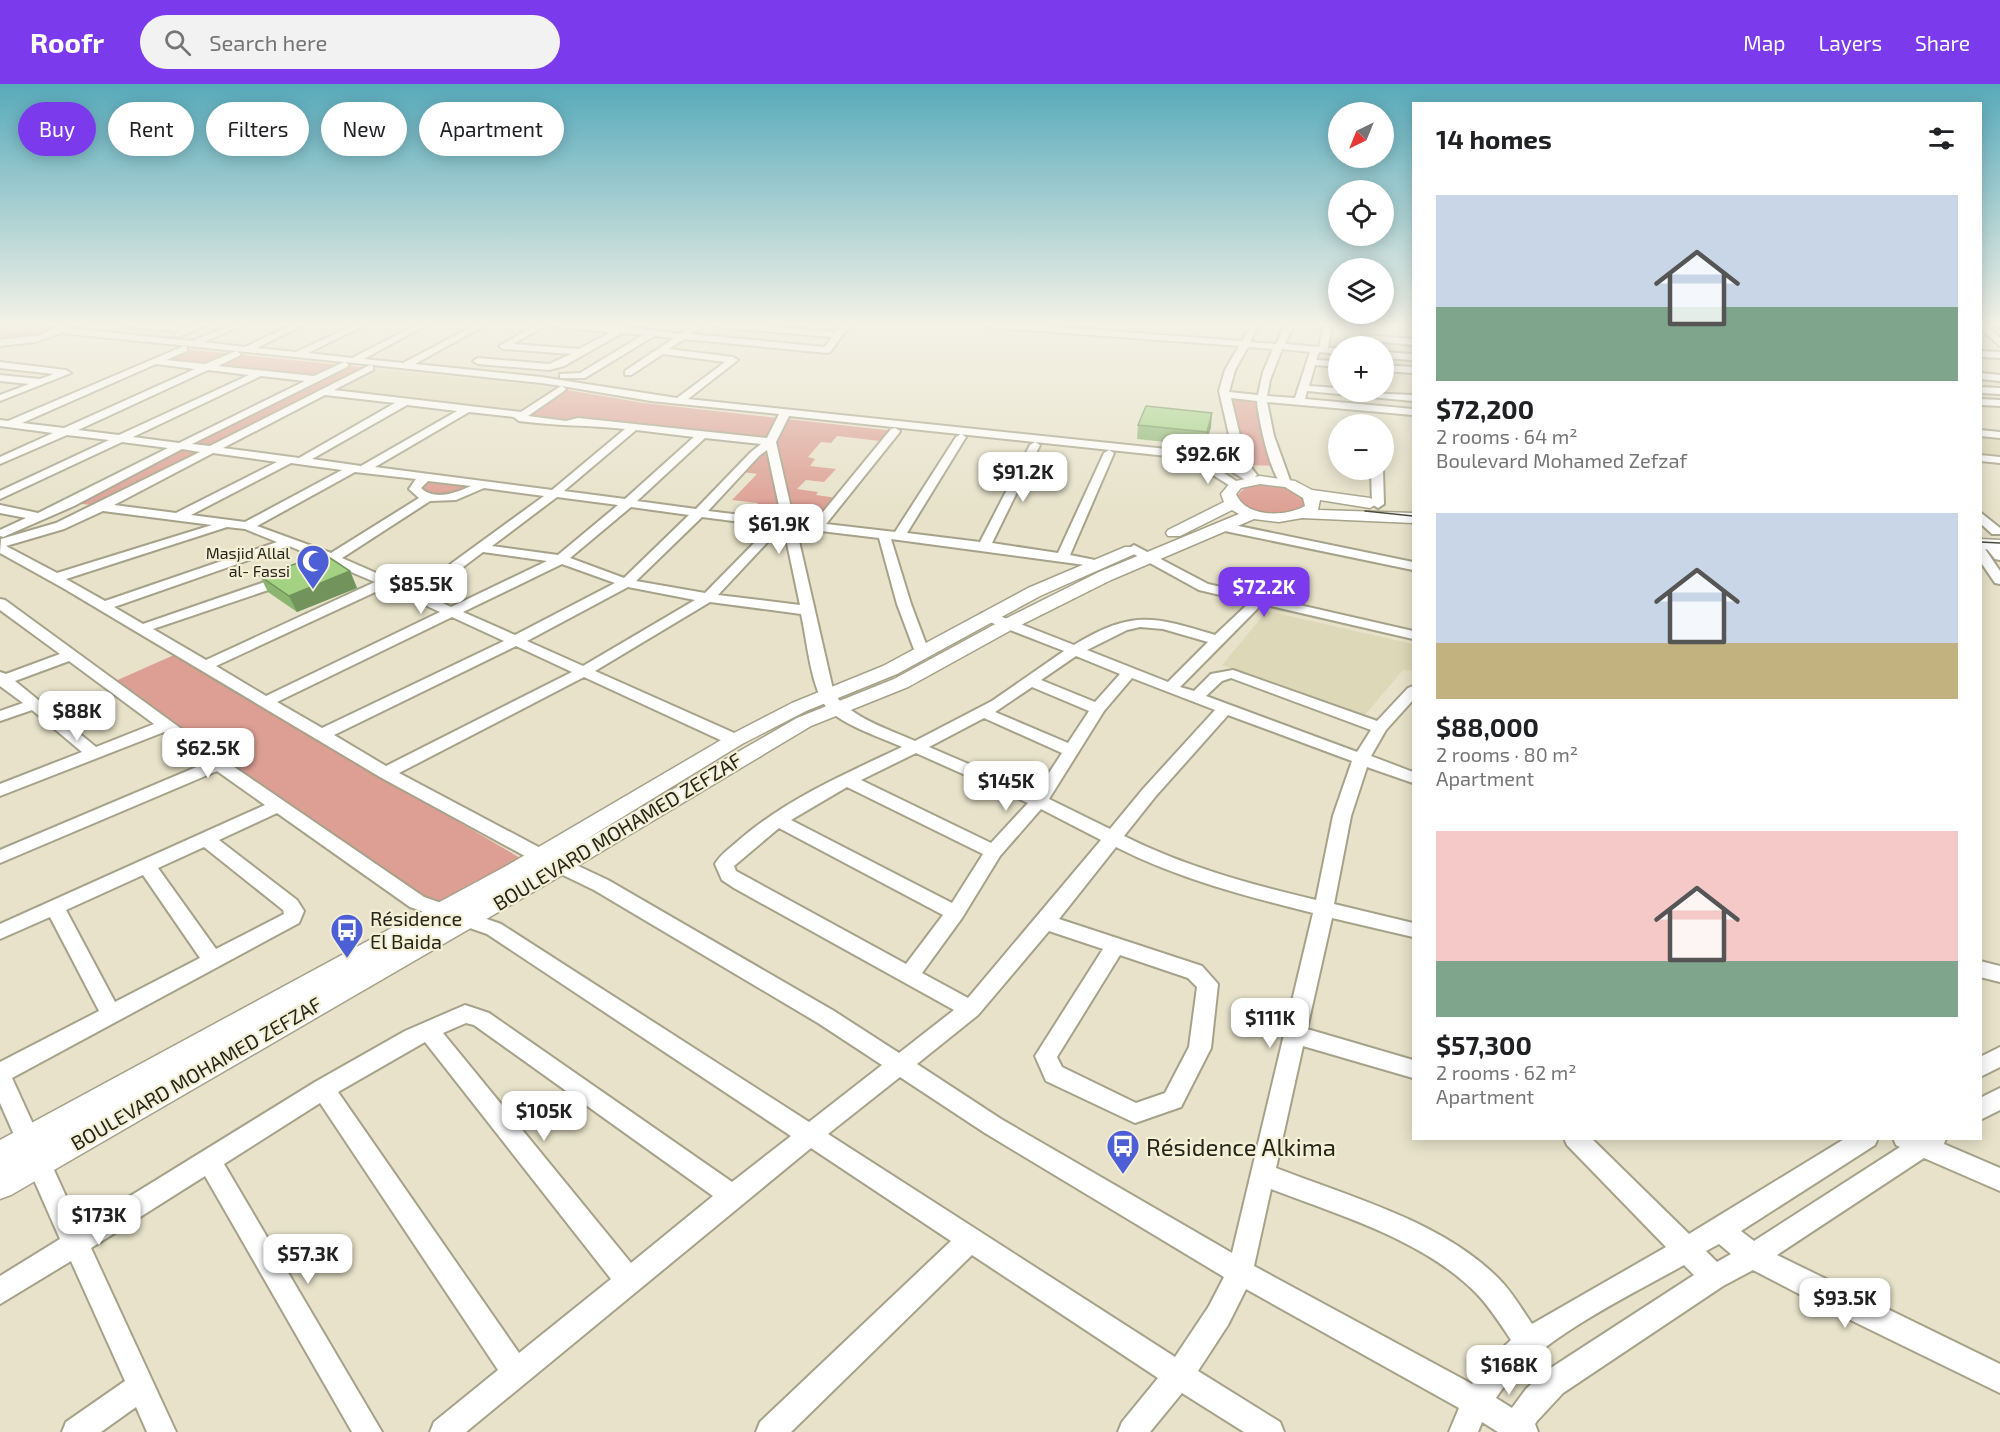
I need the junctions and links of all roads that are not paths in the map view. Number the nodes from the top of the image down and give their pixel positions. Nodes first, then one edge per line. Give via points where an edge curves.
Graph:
1 (31, 387) edge
2 (96, 387) edge
3 (164, 387) edge
4 (231, 387) edge
5 (301, 387) edge
6 (333, 387) edge
7 (542, 387) edge
8 (582, 387) edge
9 (602, 387) edge
10 (698, 387) edge
11 (1225, 387) edge
12 (1263, 387) edge
13 (1304, 388) joint
14 (561, 389) junction
15 (601, 390) junction
16 (1328, 390) edge
17 (1982, 391) edge
18 (2000, 391) edge
19 (323, 392) junction
20 (1982, 393) edge
21 (1225, 395) junction
22 (618, 396) junction
23 (1394, 396) edge
24 (0, 398) edge
25 (1412, 398) edge
26 (1262, 399) junction
27 (679, 401) junction
28 (405, 402) junction
29 (1299, 402) junction
30 (1982, 404) edge
31 (1998, 405) edge
32 (467, 409) junction
33 (1412, 412) edge
34 (522, 415) junction
35 (783, 416) junction
36 (3, 425) edge
37 (634, 427) junction
38 (68, 431) junction
39 (895, 431) junction
40 (1982, 433) edge
41 (702, 435) junction
42 (2000, 435) edge
43 (961, 437) junction
44 (120, 439) junction
45 (771, 442) junction
46 (1035, 445) junction
47 (178, 447) junction
48 (211, 451) junction
49 (1109, 453) junction
50 (1982, 459) edge
51 (2000, 460) edge
52 (0, 461) edge
53 (293, 461) junction
54 (1241, 461) junction
55 (1226, 463) junction
56 (357, 469) junction
57 (425, 478) junction
58 (1377, 480) edge
59 (1254, 481) junction
60 (1285, 483) junction
61 (480, 485) junction
62 (1236, 485) junction
63 (554, 494) junction
64 (1308, 494) junction
65 (0, 495) edge
66 (429, 497) junction
67 (628, 503) junction
68 (1233, 504) junction
69 (1378, 504) junction
70 (101, 507) junction
71 (1412, 507) edge
72 (0, 508) edge
73 (698, 514) junction
74 (1253, 514) junction
75 (1304, 514) junction
76 (178, 517) junction
77 (39, 518) junction
78 (1412, 518) edge
79 (788, 522) junction
80 (1982, 522) edge
81 (229, 524) junction
82 (247, 526) junction
83 (818, 526) junction
84 (1224, 527) junction
85 (884, 535) junction
86 (899, 536) junction
87 (2, 541) edge
88 (289, 542) junction
89 (984, 546) junction
90 (1990, 546) edge
91 (481, 548) junction
92 (1141, 553) junction
93 (1063, 557) junction
94 (561, 559) junction
95 (335, 560) junction
96 (1095, 564) junction
97 (1412, 566) edge
98 (317, 569) edge
99 (295, 576) edge
100 (55, 578) junction
101 (2000, 580) edge
102 (386, 582) junction
103 (626, 583) junction
104 (416, 596) junction
105 (708, 598) junction
106 (1258, 601) junction
107 (0, 603) edge
108 (103, 606) junction
109 (806, 610) junction
110 (451, 611) junction
111 (987, 616) junction
112 (1007, 625) junction
113 (141, 629) junction
114 (1412, 635) edge
115 (517, 640) junction
116 (1218, 641) junction
117 (1075, 649) junction
118 (922, 652) junction
119 (70, 656) junction
120 (205, 666) junction
121 (583, 672) junction
122 (1130, 672) junction
123 (2, 678) edge
124 (1030, 681) junction
125 (1170, 688) junction
126 (1412, 692) edge
127 (1196, 698) junction
128 (265, 702) junction
129 (831, 702) junction
130 (33, 705) junction
131 (1226, 708) junction
132 (1098, 709) junction
133 (983, 712) junction
134 (0, 716) edge
135 (167, 725) junction
136 (1380, 728) junction
137 (321, 735) junction
138 (735, 740) junction
139 (911, 747) junction
140 (1071, 751) junction
141 (94, 754) junction
142 (1361, 759) junction
143 (218, 764) junction
144 (386, 773) junction
145 (1412, 778) edge
146 (845, 779) junction
147 (0, 790) edge
148 (1040, 801) junction
149 (280, 805) junction
150 (777, 820) junction
151 (1114, 837) junction
152 (207, 840) junction
153 (994, 852) junction
154 (0, 857) edge
155 (550, 861) junction
156 (147, 866) junction
157 (55, 908) junction
158 (1324, 908) junction
159 (441, 912) junction
160 (955, 913) junction
161 (467, 919) junction
162 (1046, 922) junction
163 (1412, 930) edge
164 (0, 932) edge
165 (1116, 945) junction
166 (213, 960) junction
167 (1982, 970) edge
168 (2000, 974) edge
169 (909, 975) junction
170 (971, 1009) junction
171 (111, 1014) junction
172 (428, 1030) junction
173 (1294, 1034) junction
174 (2000, 1056) edge
175 (899, 1064) junction
176 (1982, 1067) edge
177 (1412, 1069) edge
178 (0, 1074) edge
179 (323, 1089) junction
180 (2000, 1098) edge
181 (1982, 1109) edge
182 (809, 1135) junction
183 (1577, 1140) edge
184 (1864, 1140) edge
185 (1920, 1141) edge
186 (33, 1152) junction
187 (0, 1155) edge
188 (210, 1160) junction
189 (1263, 1174) junction
190 (2000, 1180) edge
191 (0, 1185) edge
192 (732, 1196) junction
193 (1720, 1230) junction
194 (971, 1239) junction
195 (74, 1245) junction
196 (1685, 1249) junction
197 (1753, 1256) junction
198 (1240, 1272) junction
199 (1714, 1277) junction
200 (628, 1280) junction
201 (0, 1291) edge
202 (1529, 1342) junction
203 (516, 1372) junction
204 (1178, 1375) junction
205 (2000, 1378) edge
206 (141, 1386) junction
207 (1476, 1402) junction
208 (1519, 1431) edge
209 (76, 1432) edge
210 (162, 1432) edge
211 (368, 1432) edge
212 (444, 1432) edge
213 (770, 1432) edge
214 (1132, 1432) edge
215 (1270, 1432) edge
216 (1463, 1432) edge

1 - 24 street
2 - 36 street
3 - 38 street
4 - 44 street
5 - 47 street
6 - 19 street
7 - 14 street
8 - 15 street
9 - 15 street
10 - 27 street
11 - 21 street
12 - 26 street
13 - 16 street
13 - 29 street
14 - 22 street
14 - 34 street
15 - 22 street
17 - 18 street
19 - 28 street
19 - 48 street
20 - 31 street
21 - 26 street
21 - 54 street
22 - 27 street
22 - 35 street
23 - 25 street
26 - 29 street
26 - 60 street
27 - 35 street
28 - 32 street
28 - 53 street
29 - 33 street via 1377,413
30 - 31 street
32 - 34 street
32 - 56 street
34 - 37 street via 519,418 566,424 578,421
35 - 39 street
35 - 45 street
35 - 55 street via 1166,452
36 - 38 street
37 - 41 street
37 - 63 street
38 - 44 street
38 - 52 street
39 - 43 street
39 - 83 street
40 - 42 street
41 - 45 street
41 - 67 street
43 - 46 street
43 - 86 street
44 - 47 street
44 - 65 street
45 - 73 street
45 - 79 street
46 - 49 street
46 - 89 street
47 - 48 street
47 - 77 street
48 - 53 street
48 - 70 street
49 - 62 street via 1190,464 1217,473
49 - 93 street
50 - 51 street
53 - 56 street
53 - 76 street
54 - 55 street
54 - 59 street
55 - 59 street
56 - 57 street
56 - 82 street
57 - 61 street
57 - 66 street via 415,489
58 - 69 street
59 - 60 main road
59 - 62 main road
60 - 64 main road
61 - 63 street
61 - 66 street via 455,496
62 - 68 main road via 1228,494
63 - 67 street
63 - 91 street
64 - 69 main road
64 - 75 main road via 1313,505
66 - 95 street
67 - 73 street
67 - 94 street
68 - 74 main road
68 - 92 main road, BOULEVARD MOHAMED ZEFZAF
69 - 71 main road
70 - 76 street
70 - 87 street via 54,528
72 - 77 street
73 - 79 street
73 - 103 street
74 - 75 main road via 1280,518
74 - 84 main road, BOULEVARD MOHAMED ZEFZAF
75 - 78 main road
76 - 81 street
77 - 87 street
79 - 83 street
79 - 105 street via 771,530
79 - 109 street
80 - 90 street
81 - 82 street
81 - 100 street
82 - 88 street
83 - 85 street
84 - 92 main road, BOULEVARD MOHAMED ZEFZAF
84 - 97 street
85 - 86 street
85 - 118 street
86 - 89 street
87 - 100 street
88 - 95 street
88 - 108 street
89 - 93 street
90 - 101 street
91 - 94 street
91 - 104 street
92 - 96 main road, BOULEVARD MOHAMED ZEFZAF
92 - 106 street via 1204,587
92 - 112 main road, BOULEVARD MOHAMED ZEFZAF
93 - 96 street
94 - 103 street
94 - 110 street
95 - 98 street
95 - 102 street
96 - 111 main road, BOULEVARD MOHAMED ZEFZAF
99 - 113 street
100 - 108 street
102 - 104 street
102 - 120 street
103 - 105 street
103 - 115 street
104 - 110 street
105 - 109 street
105 - 121 street
106 - 114 street
106 - 116 street
107 - 119 street
108 - 113 street
109 - 129 street
110 - 115 street
110 - 128 street
111 - 112 street
111 - 118 main road, BOULEVARD MOHAMED ZEFZAF
112 - 117 street
112 - 129 main road, BOULEVARD MOHAMED ZEFZAF via 901,683
113 - 120 street
115 - 121 street
115 - 137 street
116 - 117 street via 1168,626 1141,623 1123,626
116 - 125 street
117 - 122 street
117 - 124 street
118 - 129 main road, BOULEVARD MOHAMED ZEFZAF
119 - 123 street
119 - 135 street
120 - 128 street
121 - 138 street
121 - 144 street
122 - 125 street
122 - 132 street
123 - 130 street
124 - 132 street
124 - 133 street
125 - 127 street
126 - 136 street
127 - 131 street
127 - 136 street via 1216,677 1233,674
128 - 137 street
129 - 138 main road, BOULEVARD MOHAMED ZEFZAF
129 - 139 street
129 - 155 main road, BOULEVARD MOHAMED ZEFZAF via 730,764
130 - 134 street
130 - 141 street
131 - 142 street
131 - 151 street
132 - 140 street
133 - 139 street
133 - 140 street
135 - 141 street
135 - 143 street
136 - 142 street
137 - 144 street
138 - 155 main road, BOULEVARD MOHAMED ZEFZAF
139 - 146 street
139 - 148 street
140 - 148 street
141 - 147 street
142 - 145 street
142 - 158 street via 1342,816
143 - 149 street
143 - 154 street
144 - 155 street
146 - 150 street
146 - 153 street
148 - 151 street
148 - 153 street
149 - 152 street
149 - 159 street via 417,902
150 - 160 street
150 - 169 street via 724,864 729,875
151 - 158 street via 1186,871
151 - 162 street
152 - 156 street
152 - 166 street via 294,911 286,922
153 - 160 street
155 - 159 main road, BOULEVARD MOHAMED ZEFZAF
155 - 161 main road, BOULEVARD MOHAMED ZEFZAF
155 - 175 street via 601,885
156 - 157 street
156 - 166 street
157 - 164 street
157 - 171 street
158 - 163 street
158 - 173 street
159 - 161 street
159 - 186 main road, BOULEVARD MOHAMED ZEFZAF
160 - 169 street
161 - 182 street via 494,930
161 - 186 main road, BOULEVARD MOHAMED ZEFZAF
162 - 165 street
162 - 170 street
165 - 165 street via 1195,972 1208,984 1200,1048 1173,1100 1135,1113 1054,1074 1047,1056
166 - 171 street
167 - 168 street
169 - 170 street
170 - 175 street
171 - 178 street
172 - 179 street
172 - 192 street via 465,1014 481,1019
172 - 200 street
173 - 177 street
173 - 189 street
174 - 176 street
175 - 182 street
175 - 198 street via 993,1126
178 - 186 street
179 - 188 street
179 - 203 street
180 - 181 street
182 - 192 street
182 - 194 street
183 - 196 street
184 - 193 street
185 - 190 street
185 - 197 street
186 - 187 main road, BOULEVARD MOHAMED ZEFZAF
186 - 191 main road, BOULEVARD MOHAMED ZEFZAF
186 - 195 street
188 - 195 street
188 - 211 street
189 - 198 street
189 - 202 street via 1376,1219 1461,1265 1483,1282
192 - 200 street
193 - 196 street
193 - 197 street
194 - 204 street
194 - 213 street
195 - 201 street
195 - 206 street
196 - 199 street
196 - 202 street
197 - 199 street
197 - 205 street
198 - 204 street via 1218,1319
198 - 207 street
199 - 208 street via 1540,1393
200 - 203 street
202 - 207 street via 1499,1368
203 - 212 street
204 - 214 street
204 - 215 street
206 - 209 street
206 - 210 street
207 - 208 street
207 - 216 street

